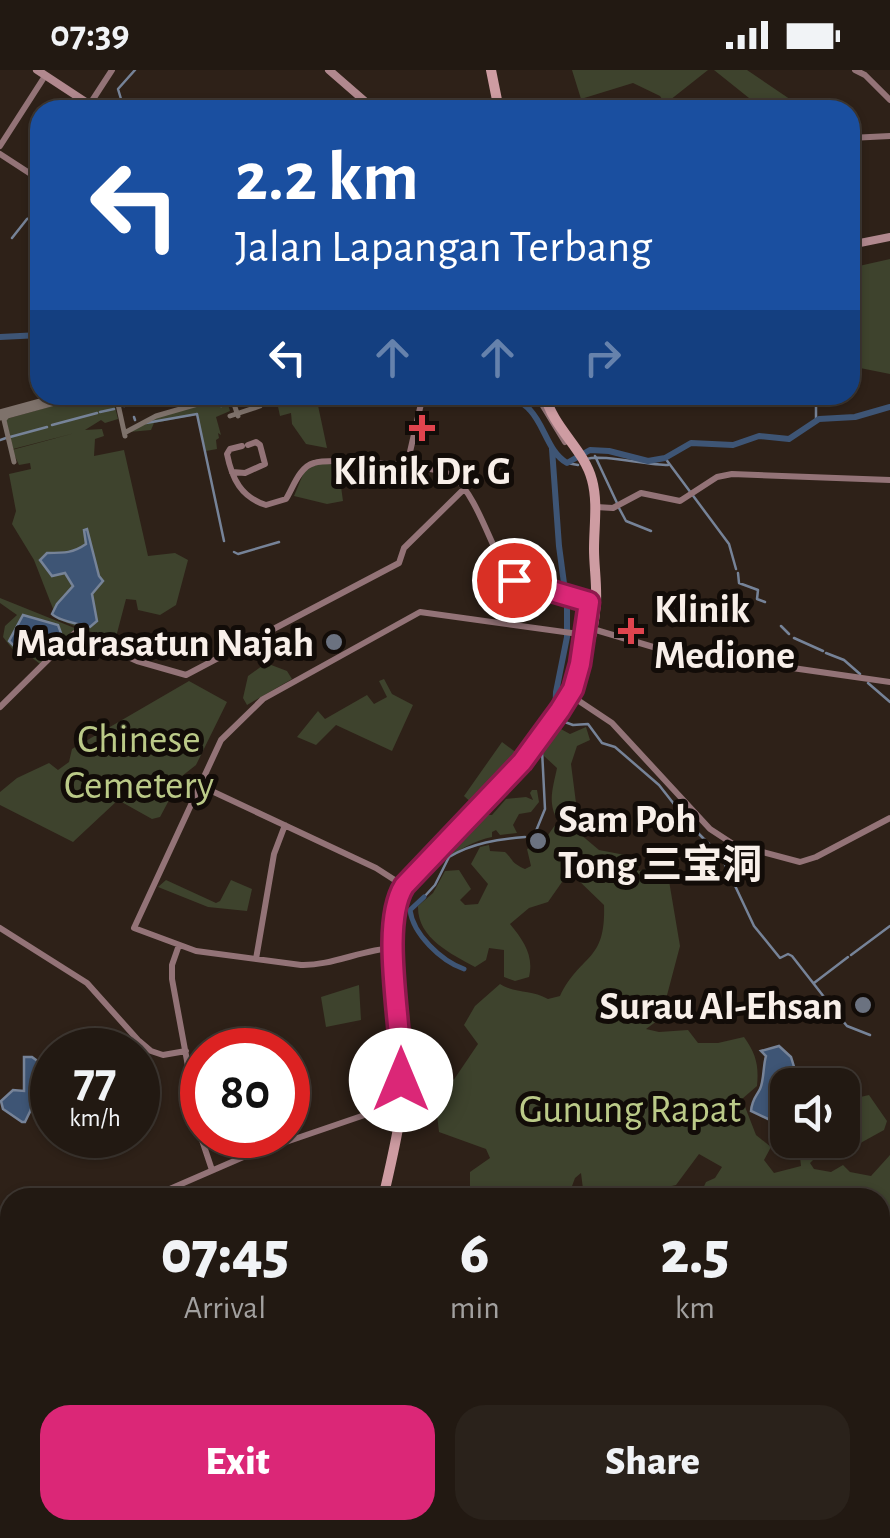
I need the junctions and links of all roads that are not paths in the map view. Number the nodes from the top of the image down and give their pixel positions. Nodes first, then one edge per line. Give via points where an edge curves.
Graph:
1 (112, 70) edge
2 (327, 70) edge
3 (493, 70) edge
4 (854, 70) edge
5 (866, 72) edge
6 (41, 73) edge
7 (80, 100) edge
8 (95, 100) edge
9 (361, 100) edge
10 (499, 100) edge
11 (890, 100) edge
12 (890, 136) edge
13 (860, 138) edge
14 (0, 146) edge
15 (0, 154) edge
16 (30, 174) edge
17 (890, 235) edge
18 (860, 241) edge
19 (420, 405) edge
20 (549, 405) edge
21 (577, 455) junction
22 (377, 464) junction
23 (408, 464) junction
24 (389, 466) junction
25 (231, 471) junction
26 (245, 473) junction
27 (890, 480) edge
28 (461, 486) junction
29 (244, 493) junction
30 (597, 508) junction
31 (595, 575) junction
32 (590, 600) junction
33 (595, 630) junction
34 (890, 682) edge
35 (576, 695) junction
36 (0, 707) edge
37 (563, 709) junction
38 (201, 786) junction
39 (890, 816) edge
40 (285, 826) junction
41 (403, 889) junction
42 (0, 928) edge
43 (179, 945) junction
44 (395, 948) junction
45 (256, 959) junction
46 (182, 1028) edge
47 (180, 1053) edge
48 (398, 1105) junction
49 (316, 1133) junction
50 (211, 1158) edge
51 (213, 1166) junction
52 (232, 1166) junction
53 (200, 1177) junction
54 (177, 1188) edge
55 (384, 1188) edge

1 - 8 street
2 - 9 main road
3 - 10 highway
4 - 5 street
5 - 11 street
6 - 7 main road
6 - 14 street
12 - 13 street
15 - 16 street
17 - 18 main road
19 - 23 street
20 - 21 highway
21 - 30 highway
21 - 30 highway
22 - 23 street
22 - 24 street
22 - 29 street via 312,463 278,504
23 - 24 street
23 - 24 street
23 - 28 street via 444,473
25 - 26 street
25 - 26 street via 226,454 260,445 266,462
25 - 29 street
26 - 29 street
27 - 30 street via 732,474 680,501 636,494
28 - 32 street via 511,578
28 - 36 street via 404,548 399,563 186,675 74,634
30 - 31 highway
30 - 32 highway via 590,531
31 - 32 highway
31 - 33 highway
32 - 33 highway
33 - 34 street via 671,651
33 - 35 highway
33 - 38 street via 567,634 420,612 250,707 223,738
35 - 37 highway
35 - 39 street via 619,730 721,839 800,862
37 - 41 highway
37 - 41 highway via 521,768
38 - 40 street
38 - 43 street via 134,928
40 - 41 street via 388,875
40 - 45 street via 272,861
41 - 44 highway via 394,907
42 - 47 street via 87,982 152,1051
43 - 45 street
43 - 46 street via 171,972
44 - 45 street via 312,965
44 - 48 highway via 404,1034
48 - 49 street
48 - 55 highway
49 - 51 street
49 - 52 street
50 - 51 street
51 - 52 street
51 - 53 street
52 - 53 street
53 - 54 street

